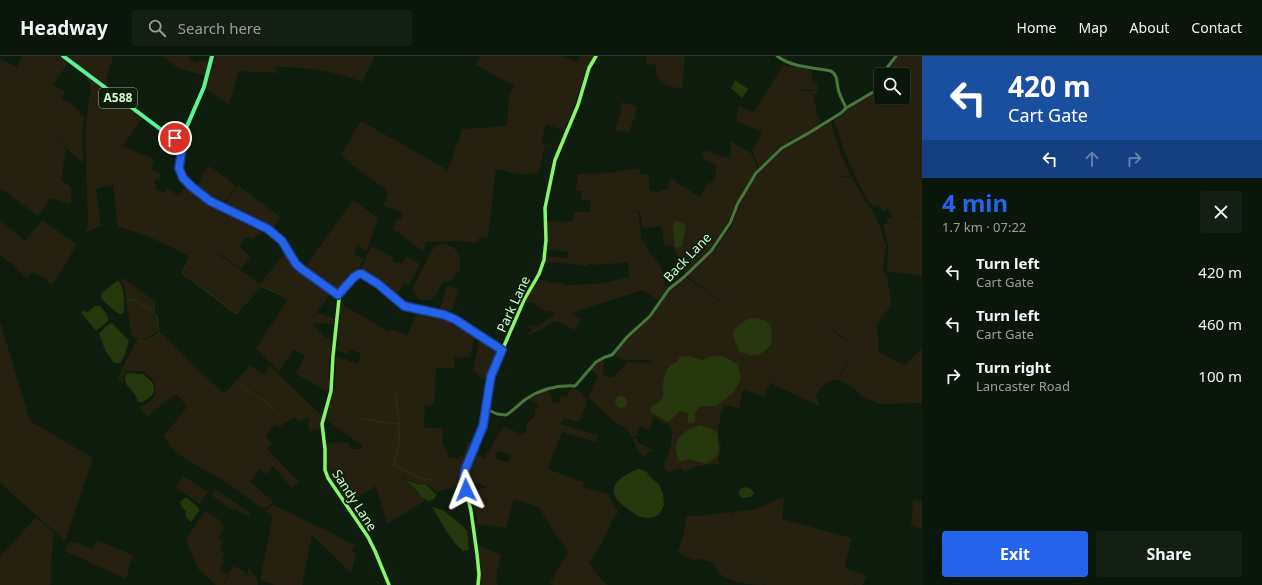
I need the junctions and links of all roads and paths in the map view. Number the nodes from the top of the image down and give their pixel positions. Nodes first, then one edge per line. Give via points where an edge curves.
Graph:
1 (63, 56) edge
2 (212, 56) edge
3 (596, 56) edge
4 (777, 56) edge
5 (896, 56) edge
6 (886, 68) edge
7 (874, 92) edge
8 (846, 108) junction
9 (184, 133) junction
10 (175, 138) junction
11 (182, 148) junction
12 (338, 295) junction
13 (502, 350) junction
14 (486, 410) junction
15 (389, 585) edge
16 (478, 585) edge

1 - 10 main road, A588
2 - 9 main road via 204,87
3 - 13 main road, Park Lane via 588,68 578,105 555,160 545,208 544,260
4 - 8 street via 791,64 834,73
5 - 6 street
7 - 8 street, Back Lane
8 - 14 street, Back Lane via 782,148 756,173 738,203 730,223 711,251 669,289 650,316 612,355 596,362 575,386 544,389 506,415
9 - 10 main road via 181,138
9 - 11 main road
10 - 11 main road
11 - 12 main road via 179,168 183,178 192,187 210,201 268,229 282,241 296,264
12 - 13 street via 354,277 362,274 404,306 445,315
12 - 15 main road, Sandy Lane via 332,391 322,424 325,470 373,546
13 - 14 main road, Park Lane via 491,376
14 - 16 main road, Park Lane via 464,476 477,554

